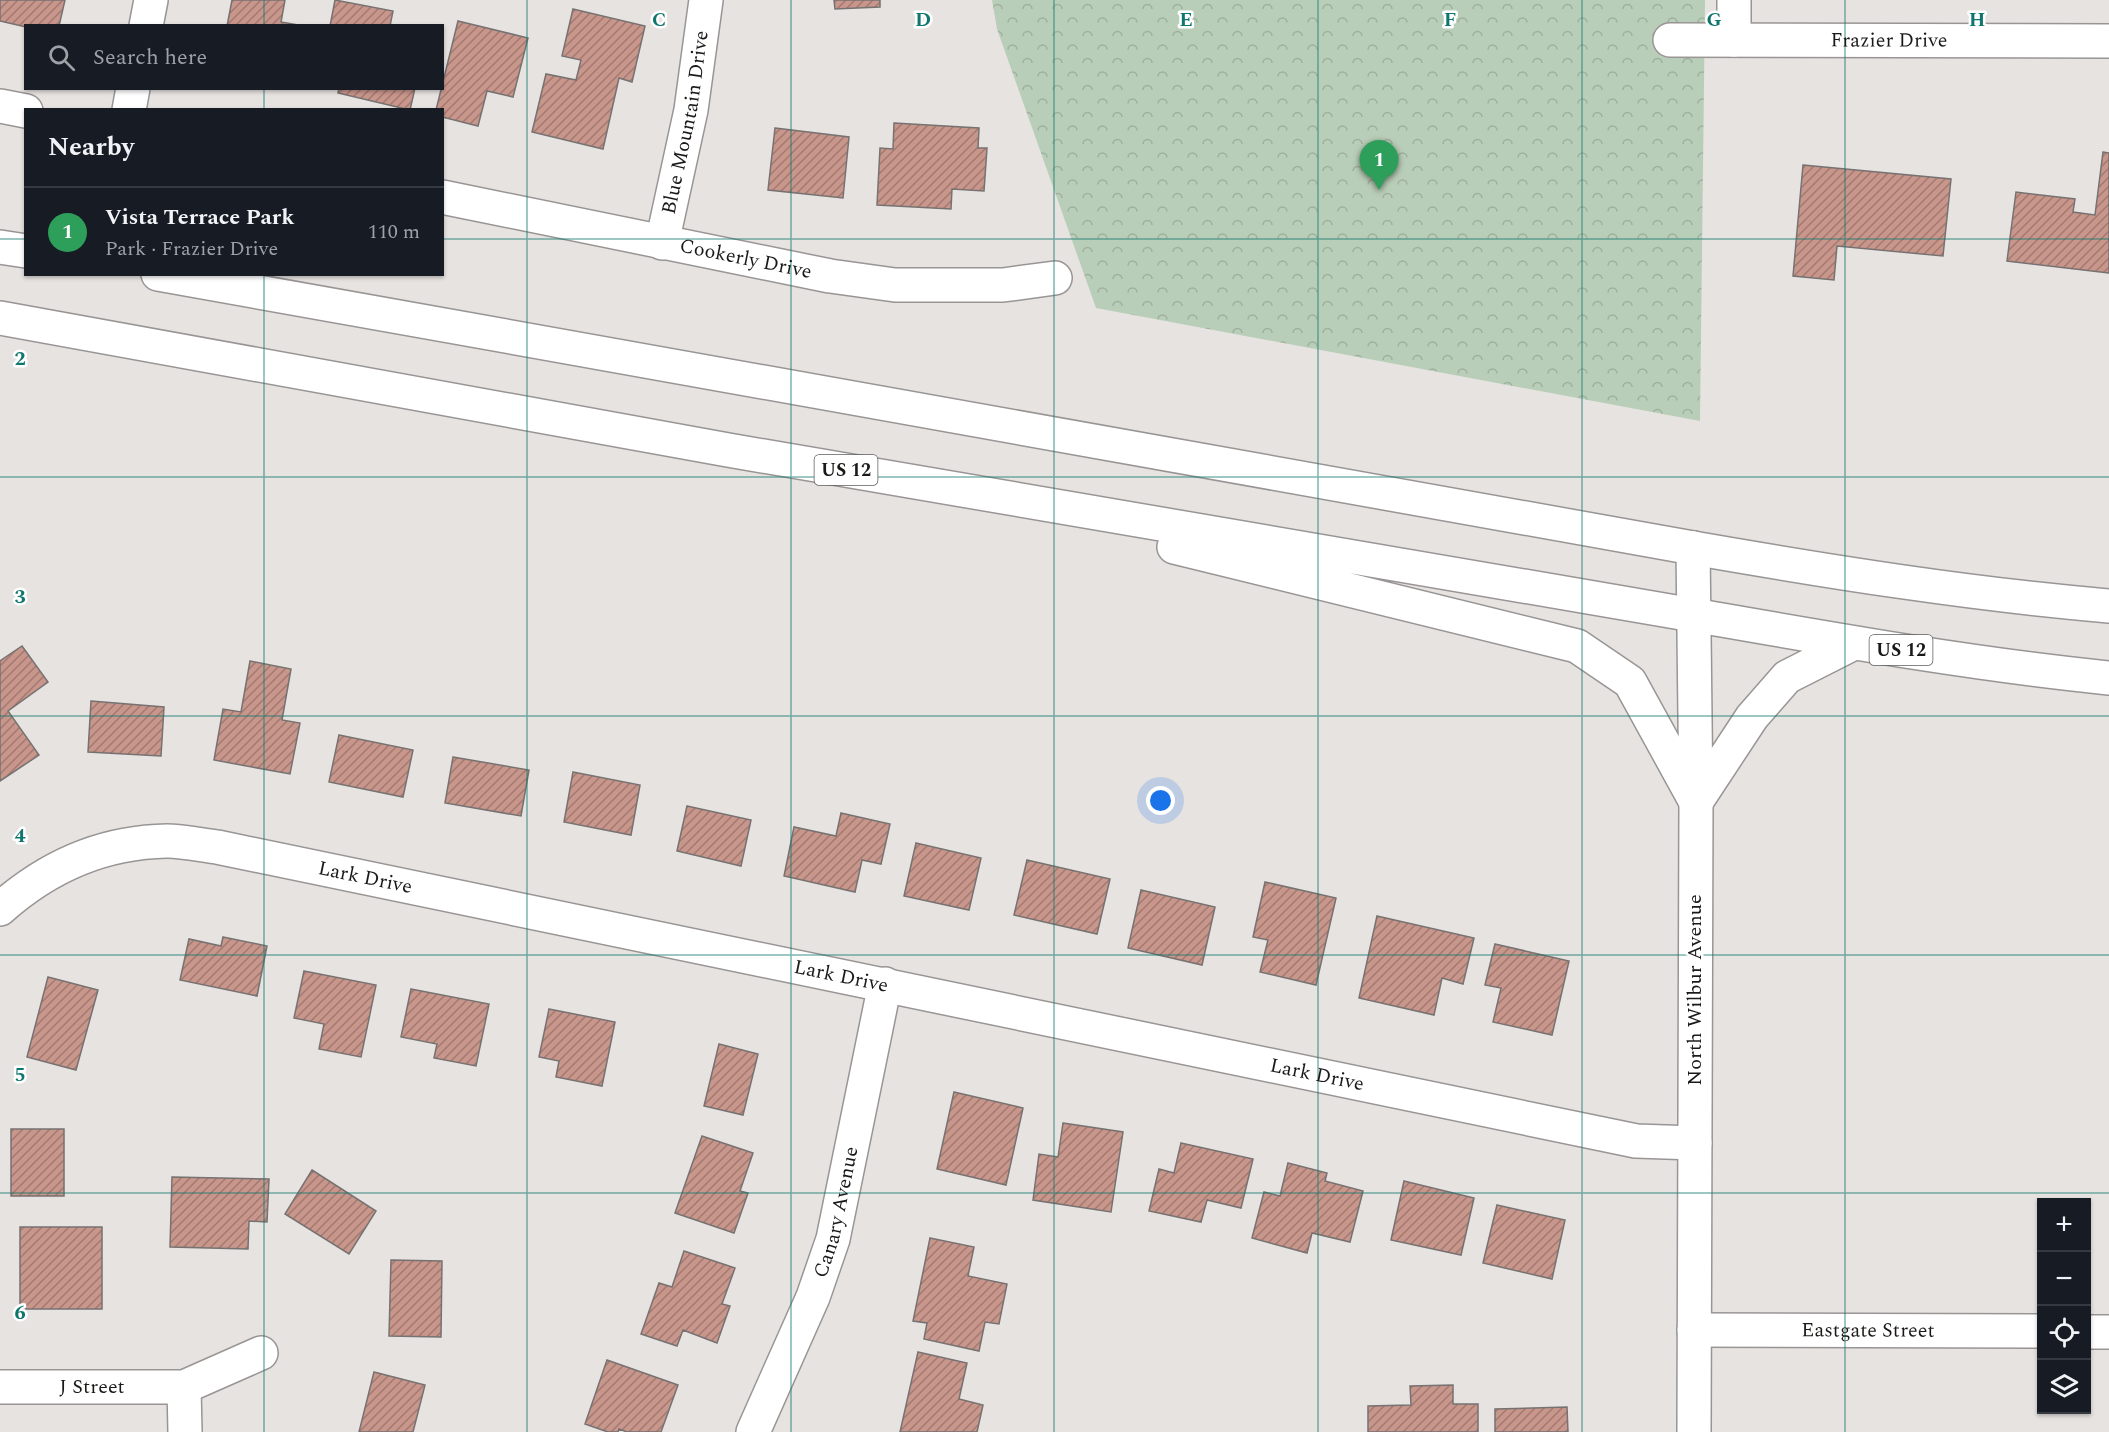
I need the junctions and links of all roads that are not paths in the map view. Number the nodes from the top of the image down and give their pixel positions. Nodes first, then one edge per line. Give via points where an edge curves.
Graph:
1 (151, 0) edge
2 (706, 0) edge
3 (1734, 0) edge
4 (146, 24) edge
5 (1670, 40) dead end
6 (1734, 40) junction
7 (2109, 41) edge
8 (133, 90) edge
9 (0, 106) edge
10 (129, 108) edge
11 (24, 111) edge
12 (444, 198) edge
13 (662, 243) junction
14 (0, 247) edge
15 (24, 251) edge
16 (169, 276) edge
17 (1055, 278) dead end
18 (0, 318) edge
19 (910, 482) junction
20 (1693, 548) junction
21 (2109, 606) edge
22 (1694, 615) junction
23 (1854, 643) junction
24 (2109, 678) edge
25 (1696, 802) junction
26 (0, 909) edge
27 (885, 984) junction
28 (1695, 1143) junction
29 (1694, 1330) junction
30 (2037, 1331) edge
31 (2091, 1332) edge
32 (2109, 1332) edge
33 (261, 1353) dead end
34 (0, 1387) edge
35 (184, 1387) junction
36 (185, 1432) edge
37 (753, 1432) edge
38 (1694, 1432) edge

1 - 4 main road
2 - 13 main road, Blue Mountain Drive via 691,110
3 - 6 main road
5 - 6 main road, Frazier Drive
6 - 7 main road, Frazier Drive
8 - 10 main road
9 - 11 main road
12 - 13 main road, Cookerly Drive
13 - 17 main road, Cookerly Drive via 895,285 1003,285
14 - 15 main road
16 - 20 main road
18 - 19 main road, US 12
19 - 22 main road, US 12
19 - 25 main road via 1577,646 1630,682
20 - 21 main road via 1838,573
20 - 22 main road, North Wilbur Avenue
22 - 23 main road, US 12
22 - 25 main road, North Wilbur Avenue
23 - 24 main road, US 12
23 - 25 main road via 1787,677 1752,717
25 - 28 main road, North Wilbur Avenue
26 - 27 main road, Lark Drive via 25,887 73,860 115,847 168,841 217,847
27 - 28 main road, Lark Drive via 1636,1141
27 - 37 main road, Canary Avenue via 833,1239 813,1297
28 - 29 main road, North Wilbur Avenue
29 - 30 main road, Eastgate Street
29 - 38 main road, North Wilbur Avenue
31 - 32 main road
33 - 35 main road
34 - 35 main road, J Street
35 - 36 main road

